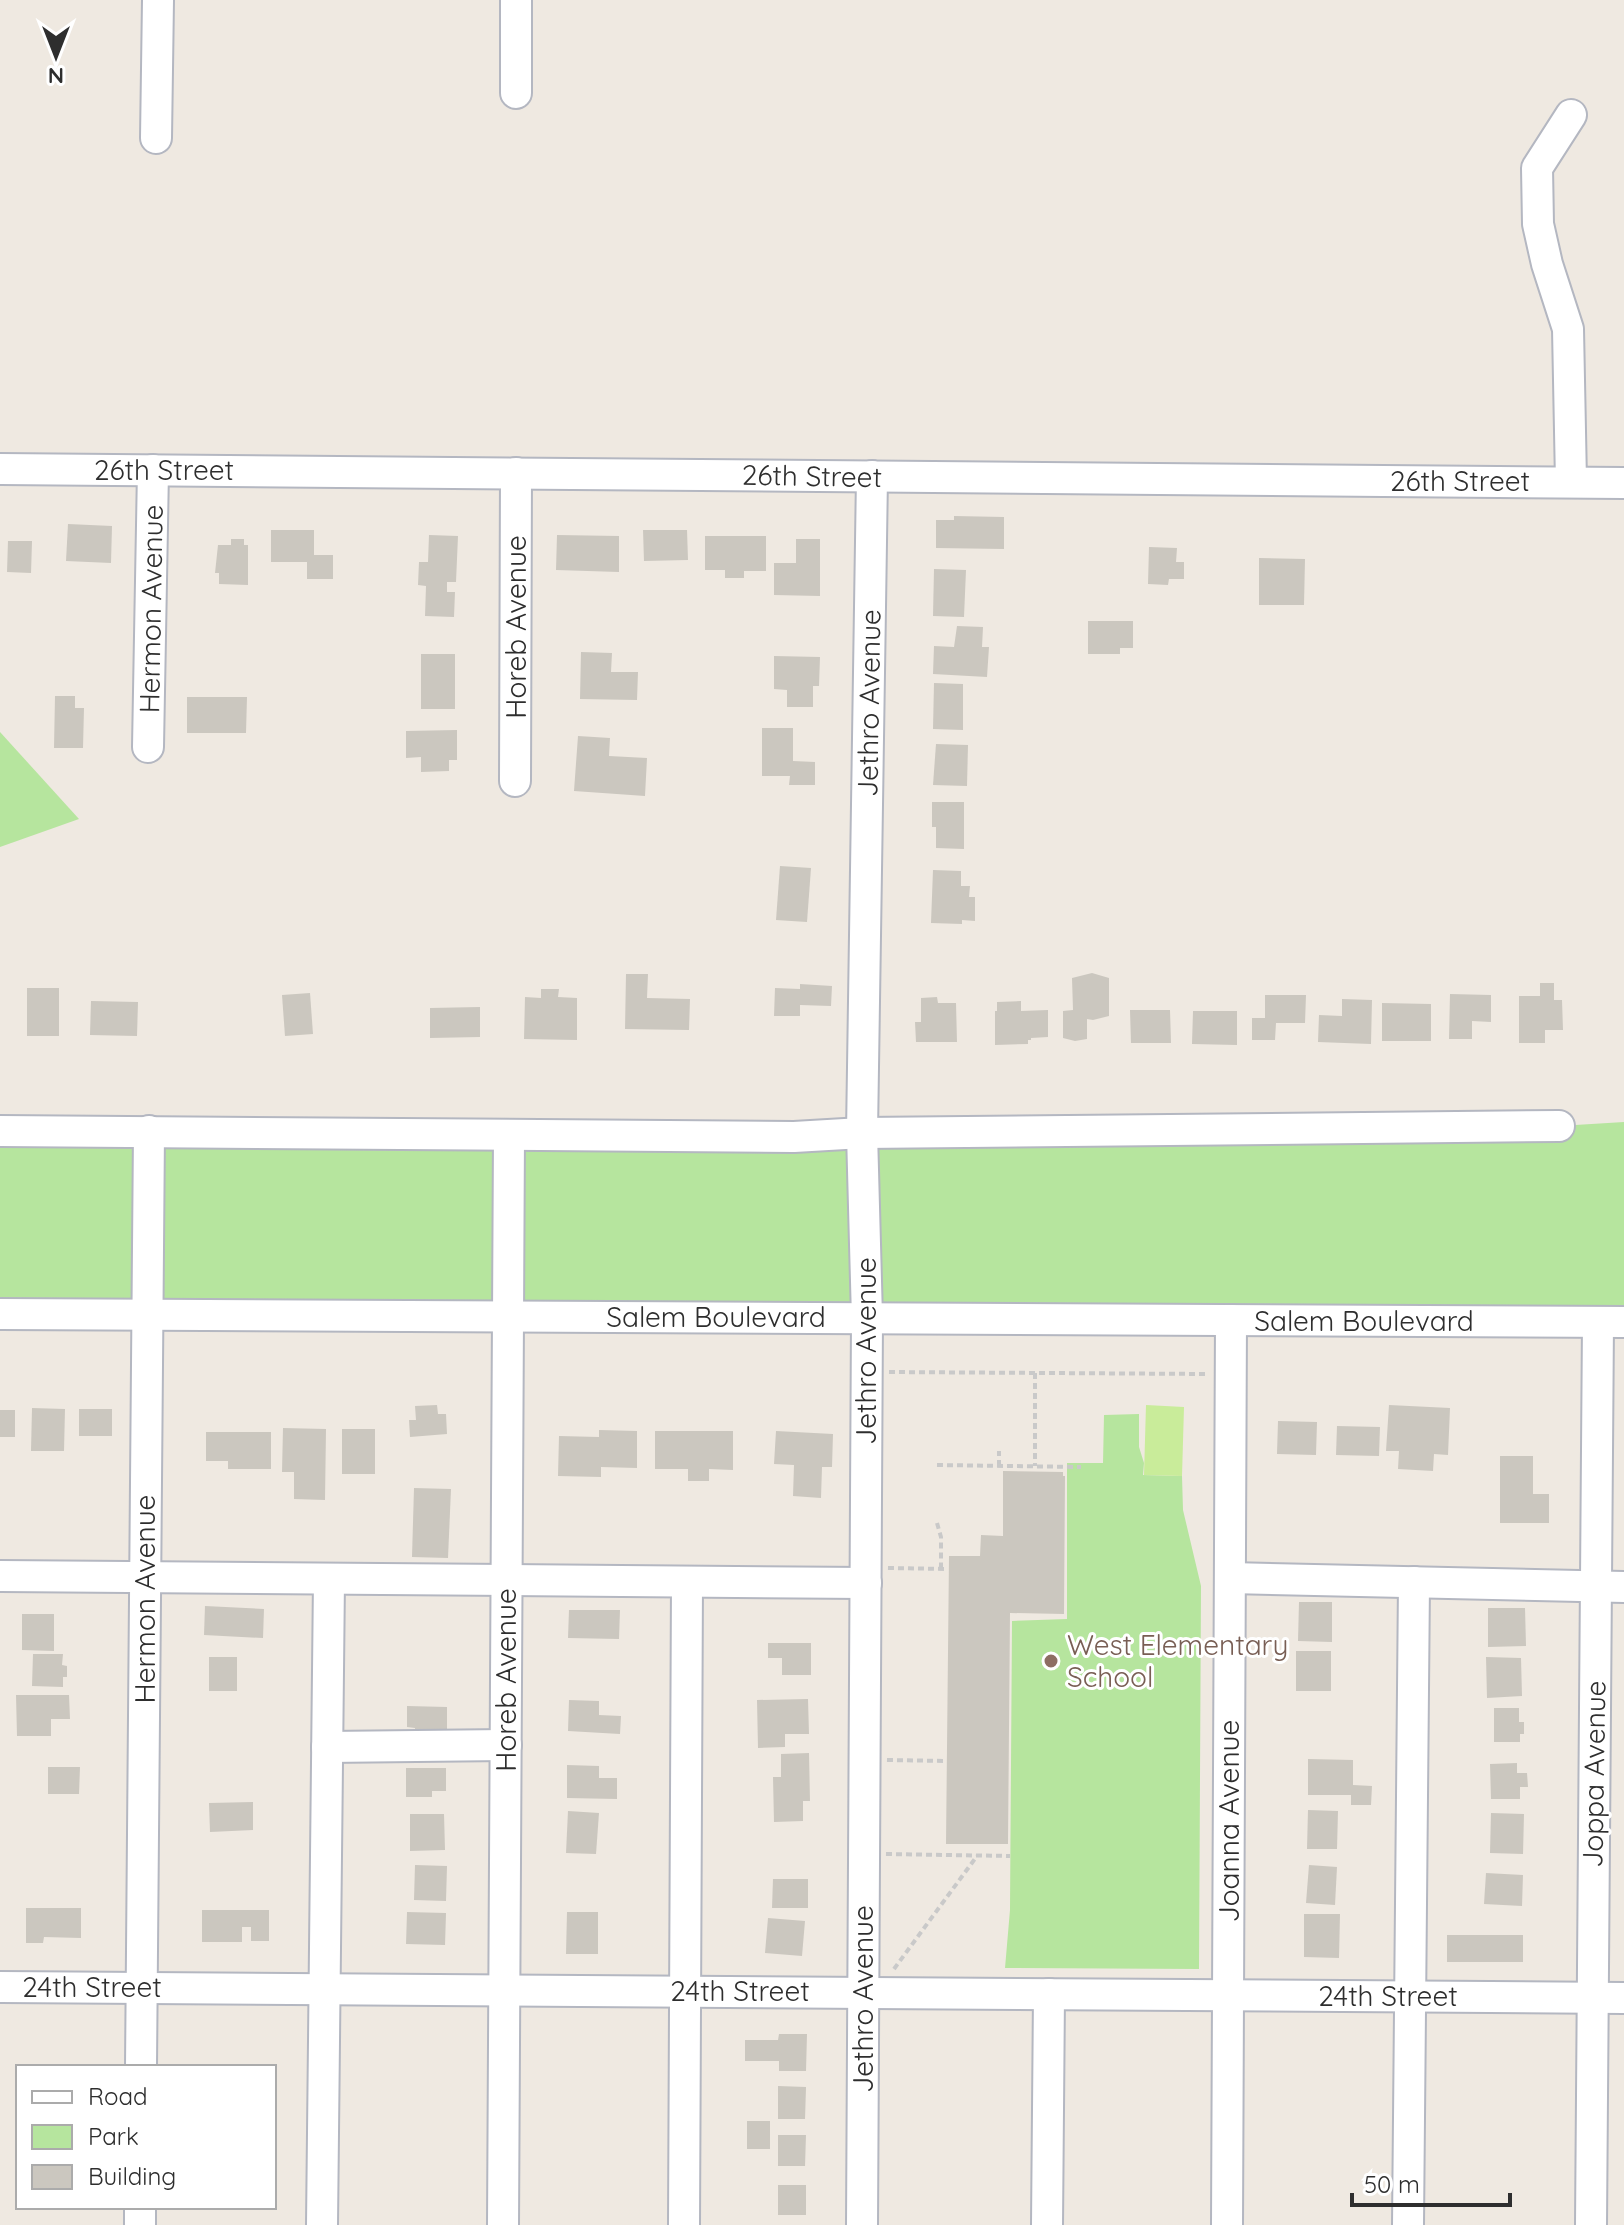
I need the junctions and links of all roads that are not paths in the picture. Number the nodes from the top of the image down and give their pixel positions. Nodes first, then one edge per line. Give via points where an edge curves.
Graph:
1 (158, 0) edge
2 (516, 0) edge
3 (516, 93) dead end
4 (1571, 115) dead end
5 (156, 138) dead end
6 (0, 469) edge
7 (153, 470) junction
8 (516, 473) junction
9 (872, 476) junction
10 (1571, 482) junction
11 (1624, 483) edge
12 (148, 747) dead end
13 (515, 781) dead end
14 (1559, 1126) dead end
15 (0, 1131) edge
16 (149, 1131) junction
17 (862, 1133) junction
18 (509, 1135) junction
19 (0, 1314) edge
20 (147, 1315) junction
21 (508, 1316) junction
22 (867, 1318) junction
23 (1231, 1320) junction
24 (1611, 1322) edge
25 (0, 1576) edge
26 (866, 1576) junction
27 (145, 1577) junction
28 (1230, 1578) junction
29 (329, 1579) junction
30 (507, 1581) junction
31 (687, 1582) junction
32 (1414, 1582) junction
33 (1610, 1587) edge
34 (506, 1745) junction
35 (327, 1747) junction
36 (0, 1987) edge
37 (142, 1987) junction
38 (325, 1989) junction
39 (504, 1990) junction
40 (685, 1991) junction
41 (863, 1992) junction
42 (1049, 1994) junction
43 (1228, 1995) junction
44 (1410, 1996) junction
45 (1592, 1997) junction
46 (1624, 1998) edge
47 (141, 2065) edge
48 (322, 2225) edge
49 (503, 2225) edge
50 (684, 2225) edge
51 (862, 2225) edge
52 (1047, 2225) edge
53 (1227, 2225) edge
54 (1408, 2225) edge
55 (1591, 2225) edge

1 - 5 street
2 - 3 street
4 - 10 street via 1537,168 1538,224 1568,329
6 - 7 street, 26th Street
7 - 8 street, 26th Street
7 - 12 street, Hermon Avenue
8 - 9 street, 26th Street
8 - 13 street, Horeb Avenue
9 - 10 street, 26th Street
9 - 17 street, Jethro Avenue
10 - 11 street, 26th Street
14 - 17 street
15 - 16 street
16 - 18 street
16 - 20 street, Hermon Avenue
17 - 18 street
17 - 22 street, Jethro Avenue
18 - 21 street, Horeb Avenue
19 - 20 street, Salem Boulevard
20 - 21 street, Salem Boulevard
20 - 27 street, Hermon Avenue
21 - 22 street, Salem Boulevard
21 - 30 street, Horeb Avenue
22 - 23 street, Salem Boulevard
22 - 26 street, Jethro Avenue
23 - 24 street, Salem Boulevard
23 - 28 street, Joanna Avenue
24 - 33 street, Joppa Avenue
25 - 27 street
26 - 31 street
26 - 41 street, Jethro Avenue
27 - 29 street
27 - 37 street, Hermon Avenue
28 - 32 street
28 - 43 street, Joanna Avenue
29 - 30 street
29 - 35 street
30 - 31 street
30 - 34 street, Horeb Avenue
31 - 40 street
32 - 33 street
32 - 44 street
33 - 45 street, Joppa Avenue
34 - 35 street
34 - 39 street, Horeb Avenue
35 - 38 street
36 - 37 street, 24th Street
37 - 38 street, 24th Street
37 - 47 street, Hermon Avenue
38 - 39 street, 24th Street
38 - 48 street
39 - 40 street, 24th Street
39 - 49 street, Horeb Avenue
40 - 41 street, 24th Street
40 - 50 street
41 - 42 street, 24th Street
41 - 51 street, Jethro Avenue
42 - 43 street, 24th Street
42 - 52 street
43 - 44 street, 24th Street
43 - 53 street, Joanna Avenue
44 - 45 street, 24th Street
44 - 54 street
45 - 46 street, 24th Street
45 - 55 street, Joppa Avenue

